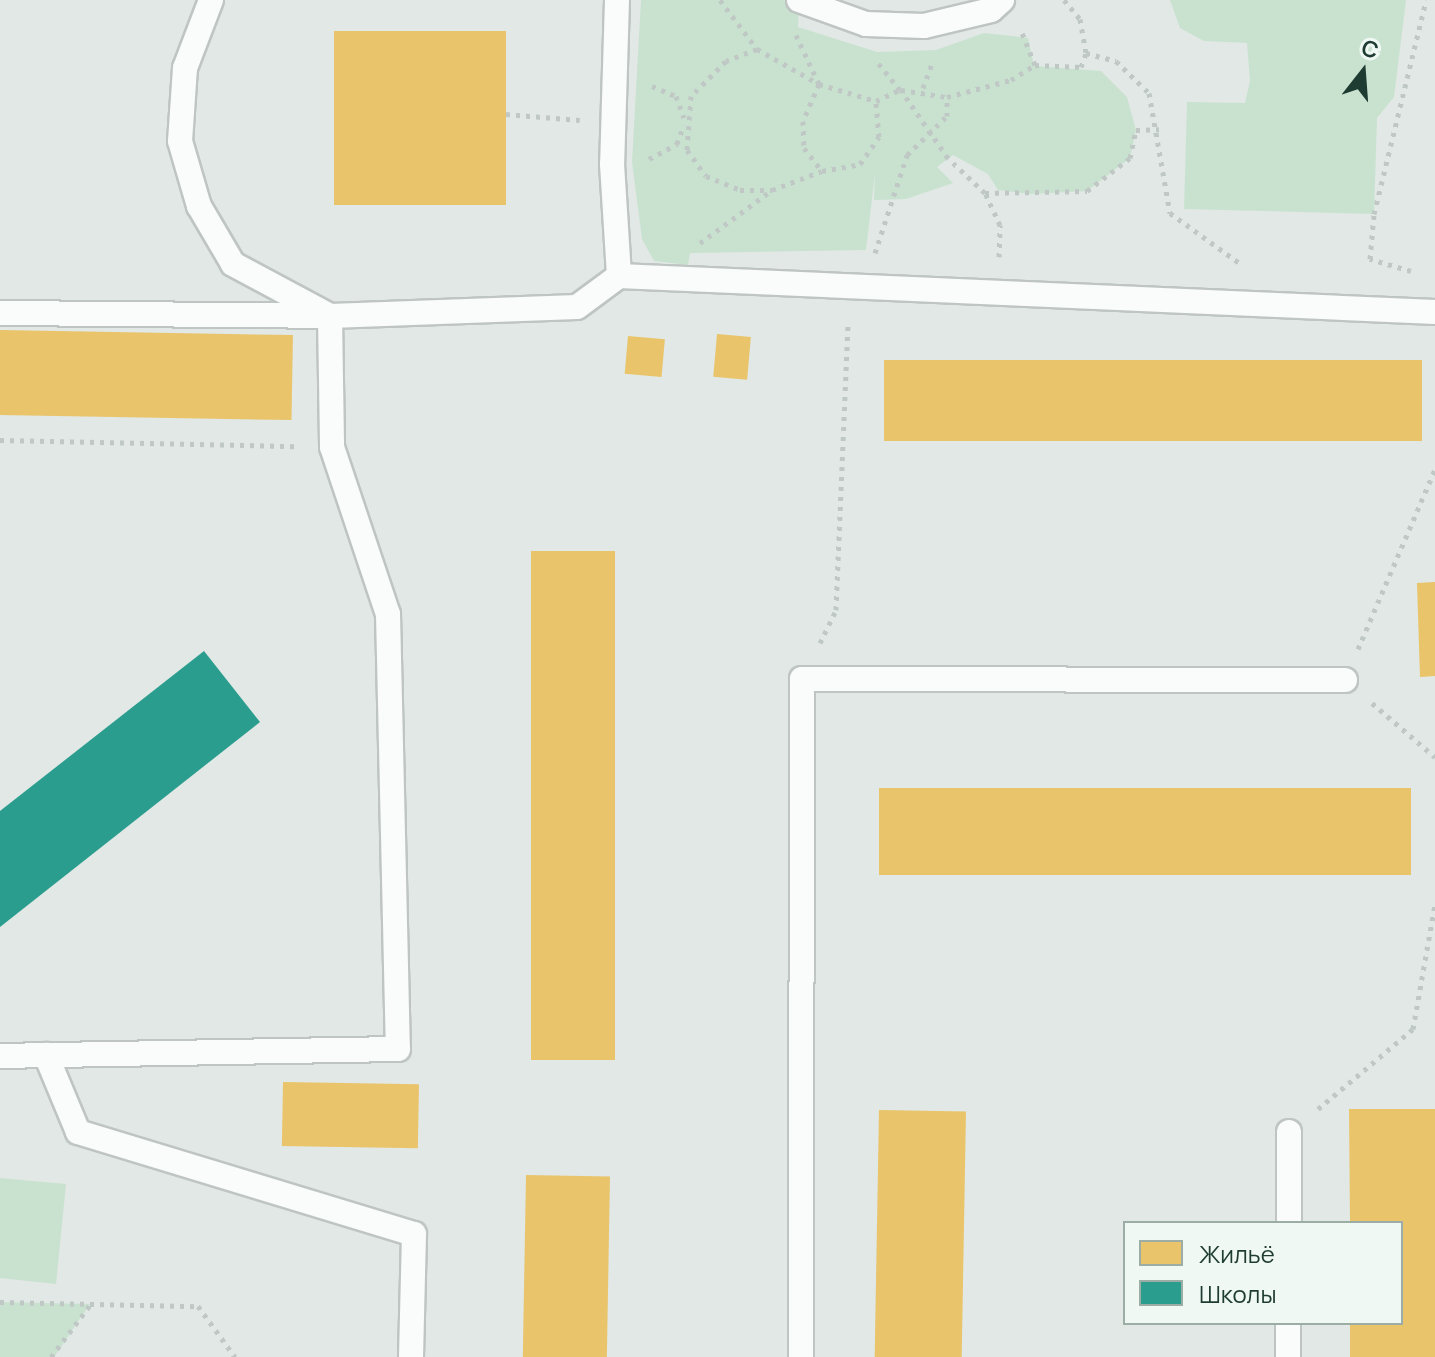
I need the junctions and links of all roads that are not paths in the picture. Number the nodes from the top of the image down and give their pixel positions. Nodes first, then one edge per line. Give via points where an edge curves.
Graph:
1 (211, 0) edge
2 (617, 0) edge
3 (800, 1) edge
4 (997, 5) edge
5 (619, 276) junction
6 (1435, 312) edge
7 (0, 313) edge
8 (330, 316) junction
9 (1345, 680) road end
10 (46, 1055) junction
11 (0, 1056) edge
12 (1289, 1132) road end
13 (1289, 1221) edge
14 (1288, 1325) edge
15 (411, 1357) edge
16 (801, 1357) edge
17 (1288, 1357) edge

1 - 8 lane via 185,68 181,127 199,206 233,264
2 - 5 lane via 619,84 612,164
3 - 4 lane via 879,24 946,24
5 - 6 lane
5 - 8 lane via 577,307
7 - 8 lane
8 - 10 lane via 332,447 388,614 398,1049
9 - 16 lane via 802,679
10 - 11 lane
10 - 15 lane via 78,1132 414,1234
12 - 13 lane
14 - 17 lane

